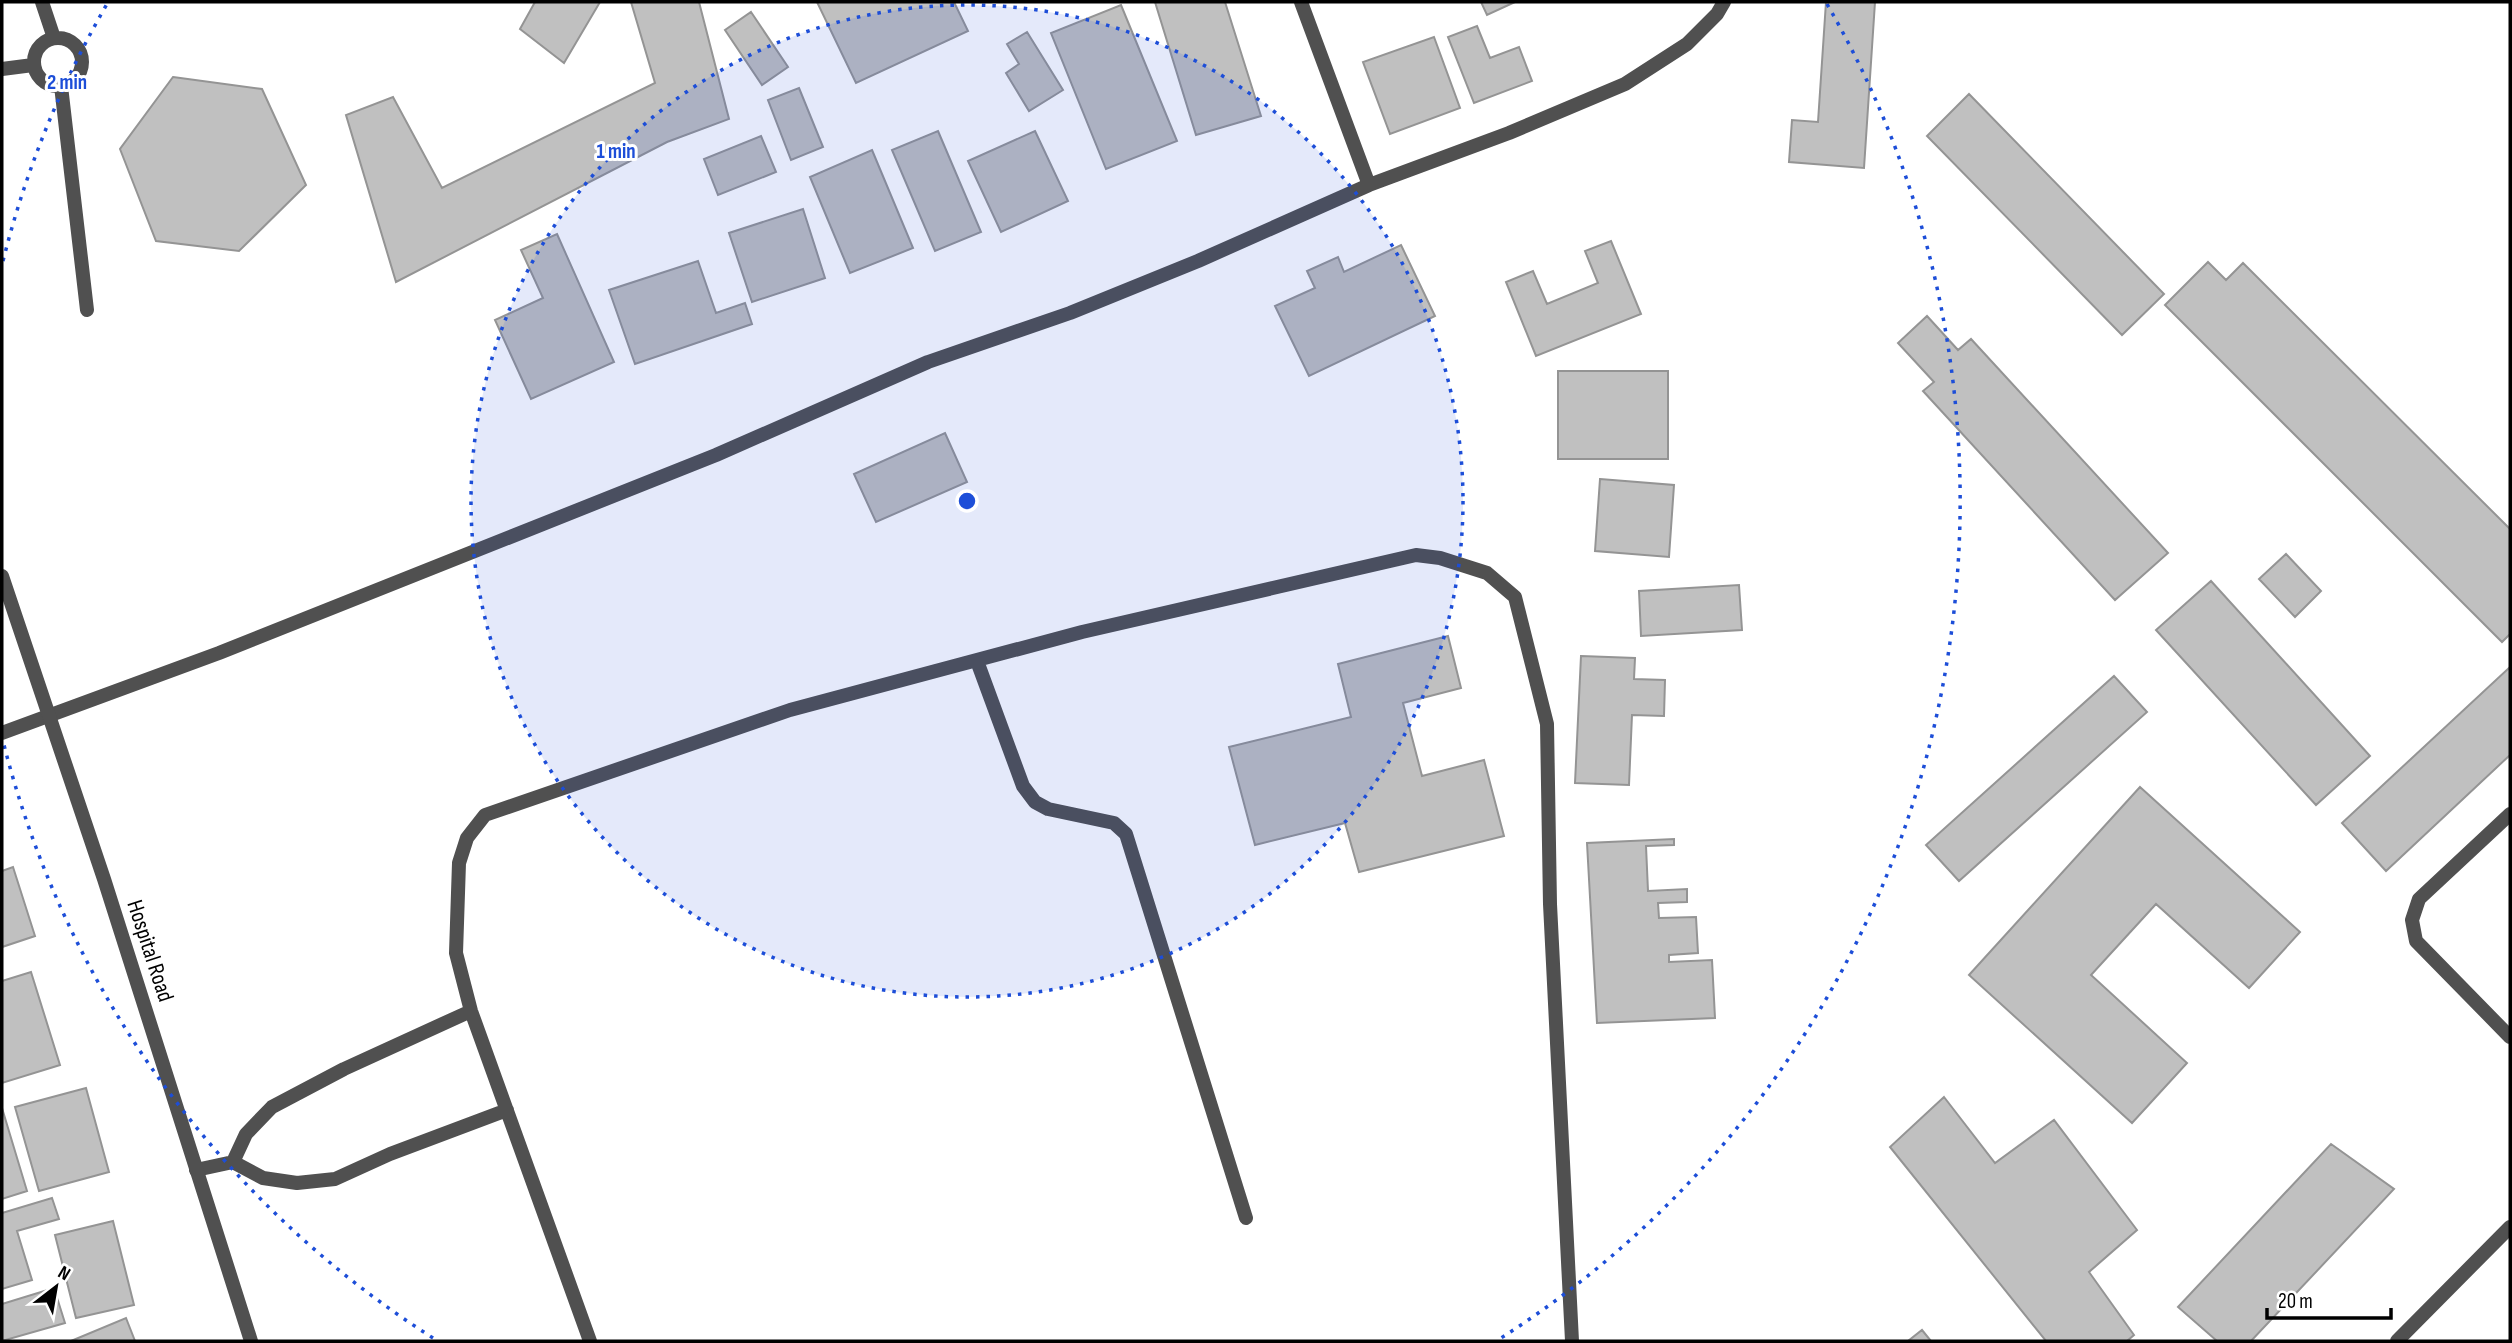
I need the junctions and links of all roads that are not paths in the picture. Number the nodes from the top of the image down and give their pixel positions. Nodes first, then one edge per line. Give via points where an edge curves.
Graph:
1 (42, 2) edge
2 (1301, 2) edge
3 (1724, 2) edge
4 (54, 38) junction
5 (33, 65) junction
6 (2, 69) edge
7 (61, 86) junction
8 (1369, 186) junction
9 (88, 310) dead end
10 (2, 576) edge
11 (977, 661) junction
12 (47, 716) junction
13 (2, 733) edge
14 (2510, 814) edge
15 (471, 1011) junction
16 (2510, 1037) edge
17 (507, 1110) junction
18 (233, 1162) junction
19 (196, 1170) junction
20 (1246, 1218) dead end
21 (2510, 1227) edge
22 (251, 1341) edge
23 (590, 1341) edge
24 (1572, 1341) edge
25 (2398, 1341) edge

1 - 4 street
2 - 8 street
3 - 8 street via 1687,44 1625,84
4 - 5 street via 42,43
4 - 7 street via 77,47 82,59 73,81
5 - 6 street
5 - 7 street via 48,85
7 - 9 street
8 - 12 street via 1070,313 928,362 716,455 219,653
10 - 12 street, Hospital Road
11 - 15 street via 790,710 485,815 467,838 459,863 456,953
11 - 20 street via 1023,786 1035,802 1114,823 1126,834
11 - 24 street via 1082,632 1416,555 1487,573 1514,597 1547,724 1551,918
12 - 13 street
12 - 19 street, Hospital Road
14 - 16 street via 2419,900 2412,920 2416,941
15 - 17 street
15 - 18 street via 272,1107 246,1134
17 - 18 street via 335,1179 298,1183 263,1178
17 - 23 street
18 - 19 street
19 - 22 street, Hospital Road
21 - 25 street

